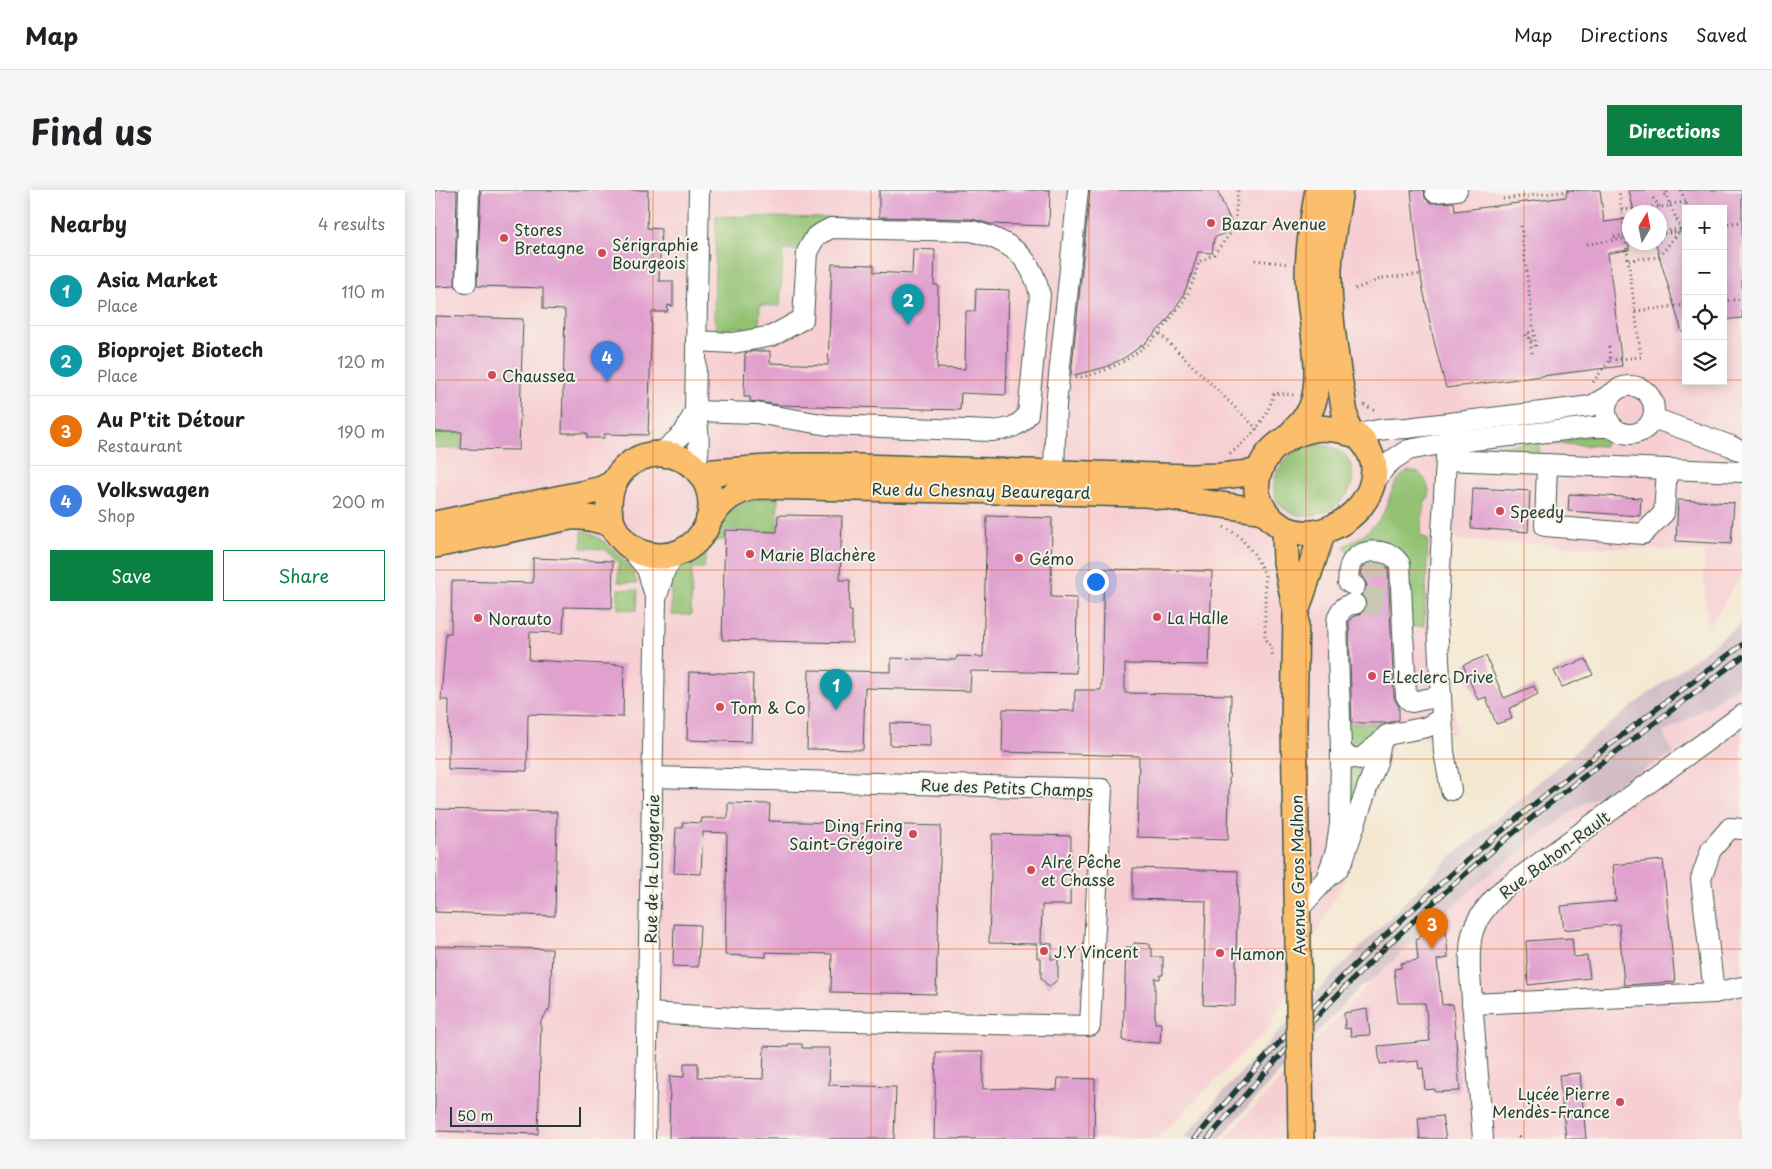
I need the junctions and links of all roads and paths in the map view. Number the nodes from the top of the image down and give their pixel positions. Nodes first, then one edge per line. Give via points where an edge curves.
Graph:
1 (469, 190) edge
2 (699, 190) edge
3 (1078, 190) edge
4 (1238, 190) edge
5 (1318, 190) edge
6 (1339, 190) edge
7 (1457, 190) edge
8 (1578, 190) edge
9 (1619, 190) edge
10 (1662, 190) edge
11 (1667, 190) edge
12 (1680, 190) edge
13 (1435, 192) dead end
14 (1667, 198) junction
15 (1503, 199) dead end
16 (1686, 202) junction
17 (1656, 205) edge
18 (1658, 205) edge
19 (1666, 205) edge
20 (1686, 205) edge
21 (1671, 206) junction
22 (1667, 207) edge
23 (1622, 210) edge
24 (1742, 222) edge
25 (1727, 224) edge
26 (1521, 226) dead end
27 (1682, 226) edge
28 (1682, 230) edge
29 (1667, 232) edge
30 (1682, 232) edge
31 (1622, 236) edge
32 (1614, 237) dead end
33 (1622, 237) edge
34 (1587, 244) dead end
35 (1629, 250) edge
36 (1255, 260) dead end
37 (1629, 260) junction
38 (1291, 264) dead end
39 (1423, 274) dead end
40 (466, 284) dead end
41 (1355, 289) dead end
42 (1742, 299) edge
43 (1727, 301) edge
44 (1682, 305) edge
45 (1635, 311) junction
46 (1160, 334) junction
47 (1535, 340) junction
48 (696, 341) junction
49 (1609, 344) dead end
50 (1536, 350) dead end
51 (1532, 353) dead end
52 (1610, 360) junction
53 (1058, 380) junction
54 (1591, 384) dead end
55 (1613, 393) junction
56 (1302, 395) dead end
57 (695, 411) junction
58 (1653, 418) junction
59 (1257, 429) junction
60 (1620, 430) junction
61 (1352, 434) junction
62 (1289, 436) junction
63 (1736, 449) edge
64 (1446, 452) junction
65 (661, 454) junction
66 (1227, 456) dead end
67 (1547, 464) junction
68 (1628, 467) junction
69 (1667, 469) junction
70 (698, 470) junction
71 (1258, 472) junction
72 (1732, 472) edge
73 (1054, 474) junction
74 (613, 483) junction
75 (1371, 487) junction
76 (1264, 511) junction
77 (709, 519) junction
78 (612, 525) junction
79 (1285, 530) junction
80 (1323, 531) junction
81 (435, 543) edge
82 (629, 547) junction
83 (675, 554) junction
84 (656, 599) junction
85 (1296, 612) junction
86 (1441, 696) junction
87 (1742, 716) edge
88 (1442, 718) junction
89 (1733, 728) edge
90 (1381, 742) junction
91 (1341, 750) junction
92 (653, 777) junction
93 (1451, 790) dead end
94 (1738, 826) edge
95 (1326, 879) junction
96 (1298, 910) junction
97 (1742, 987) edge
98 (1713, 992) junction
99 (1472, 1004) junction
100 (648, 1013) junction
101 (645, 1139) edge
102 (1301, 1139) edge
103 (1483, 1139) edge

1 - 40 street
2 - 48 street
3 - 53 street
4 - 46 path via 1234,228 1214,254 1199,262 1190,288
5 - 62 main road via 1308,274 1317,385 1308,414
6 - 61 main road via 1331,252 1330,298 1342,400
7 - 13 street
8 - 15 path
9 - 23 path
10 - 14 path
11 - 14 path
12 - 16 path
14 - 21 path
16 - 19 path
16 - 20 path
17 - 18 path via 1653,198
21 - 22 path
21 - 27 path
24 - 25 path
26 - 47 path
28 - 29 path
30 - 37 path via 1659,257
31 - 32 path
33 - 34 path
35 - 37 path
36 - 38 path
37 - 45 path
39 - 41 path via 1383,278
42 - 43 path
44 - 45 path
45 - 52 path via 1641,356
46 - 53 path via 1123,362 1090,376
46 - 59 path
47 - 50 path
47 - 51 path via 1529,341 1526,333 1529,333 1529,336 1531,344
48 - 57 street
48 - 57 street via 733,343 772,336 803,320 807,252 816,236 831,228 972,232 993,237 1027,260 1040,295 1028,414 1018,426 992,431 828,424 756,413
49 - 52 path
52 - 54 path
53 - 73 street
55 - 58 street via 1630,386 1643,390 1653,400
55 - 60 street via 1607,414
55 - 61 street via 1591,406
56 - 59 path via 1274,393
57 - 65 street via 684,433
57 - 70 street
58 - 60 street via 1640,432
58 - 63 street
59 - 66 path
60 - 64 street via 1593,427
60 - 68 street
61 - 62 main road via 1320,428
61 - 75 main road via 1366,445 1371,456 1374,467
62 - 71 main road via 1266,458
63 - 72 street via 1729,463
64 - 67 street
64 - 75 street via 1408,450 1385,467
64 - 86 street via 1437,623
65 - 70 main road via 679,457
65 - 74 main road via 646,455 632,461
67 - 68 street
67 - 69 street via 1545,526 1643,534 1664,513
68 - 69 street
69 - 72 street
70 - 73 main road, Rue du Chesnay Beauregard via 796,466
70 - 77 main road via 710,495
71 - 73 main road, Rue du Chesnay Beauregard via 1190,477
71 - 76 main road via 1257,489
74 - 78 main road via 608,504
74 - 81 main road
75 - 80 main road via 1358,509
76 - 77 main road, Rue du Chesnay Beauregard via 1145,494 757,486 732,495
76 - 79 main road
77 - 83 main road via 697,541
78 - 81 main road via 594,518 570,517
78 - 82 main road
79 - 80 main road via 1303,533
79 - 85 main road, Avenue Gros Malhon via 1286,562
80 - 85 main road, Avenue Gros Malhon
82 - 83 main road via 659,557
82 - 84 street, Rue de la Longeraie via 647,569
83 - 84 street, Rue de la Longeraie via 665,570
84 - 92 street, Rue de la Longeraie
85 - 96 main road, Avenue Gros Malhon via 1294,725
86 - 88 street
86 - 91 street via 1412,702 1406,696 1397,607 1396,583 1400,564 1366,567 1349,604 1339,612 1337,620
87 - 89 street, Rue Bahon-Rault
88 - 90 street via 1427,727 1387,735
88 - 93 street
89 - 99 street, Rue Bahon-Rault via 1501,891 1477,920 1471,934
90 - 91 street via 1360,759 1348,757
90 - 95 street via 1343,860
91 - 95 street via 1340,824
92 - 100 street, Rue de la Longeraie
92 - 100 street, Rue des Petits Champs via 1102,789 1090,1026 770,1020
94 - 98 street via 1711,850 1701,879
95 - 96 street
96 - 102 main road, Avenue Gros Malhon, bridge
97 - 98 street
98 - 99 street
99 - 103 street, Rue Bahon-Rault
100 - 101 street, Rue de la Longeraie

